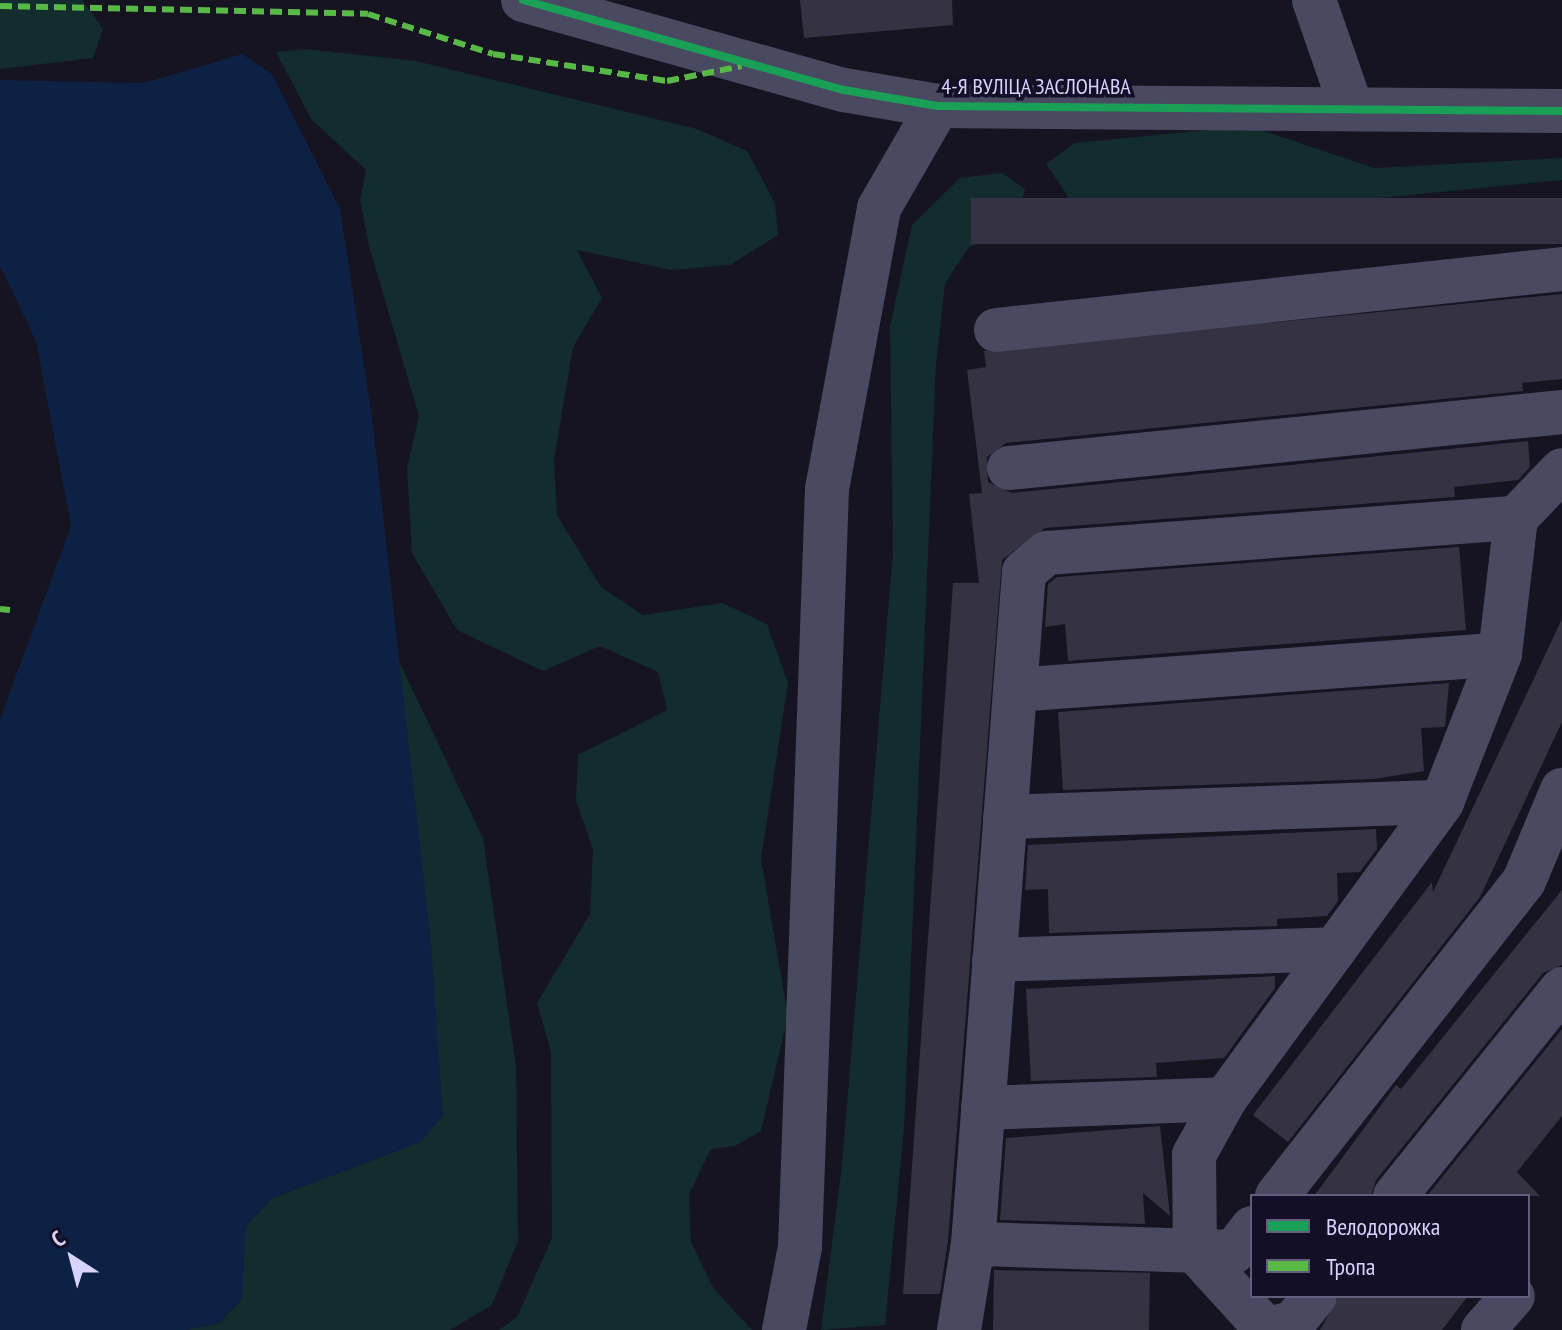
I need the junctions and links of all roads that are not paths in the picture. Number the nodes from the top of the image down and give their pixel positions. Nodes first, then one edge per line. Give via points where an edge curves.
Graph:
1 (523, 0) edge
2 (1314, 0) edge
3 (938, 106) junction
4 (1351, 107) junction
5 (1562, 111) edge
6 (1562, 269) edge
7 (996, 330) dead end
8 (1562, 412) edge
9 (1009, 468) dead end
10 (1562, 470) edge
11 (1516, 518) junction
12 (1500, 654) junction
13 (1015, 690) junction
14 (1562, 790) edge
15 (1442, 802) junction
16 (1005, 817) junction
17 (1335, 949) junction
18 (994, 960) junction
19 (1562, 989) edge
20 (1225, 1099) junction
21 (983, 1108) junction
22 (1279, 1194) edge
23 (1397, 1194) edge
24 (1250, 1231) edge
25 (973, 1244) junction
26 (1195, 1251) junction
27 (1313, 1298) edge
28 (1510, 1298) edge
29 (784, 1330) edge
30 (959, 1330) edge
31 (1483, 1330) edge

1 - 3 street, 4-Я ВУЛІЦА ЗАСЛОНАВА via 844,90
2 - 4 street
3 - 4 street, 4-Я ВУЛІЦА ЗАСЛОНАВА
3 - 29 street via 879,208 827,489 800,1247
4 - 5 street, 4-Я ВУЛІЦА ЗАСЛОНАВА
6 - 7 street
8 - 9 street
10 - 11 street
11 - 12 street
11 - 13 street via 1047,553 1024,572
12 - 13 street
12 - 15 street
13 - 16 street
14 - 22 street via 1524,881
15 - 16 street
15 - 17 street
16 - 18 street
17 - 18 street
17 - 20 street
18 - 21 street
19 - 23 street
20 - 21 street
20 - 26 street via 1194,1155
21 - 25 street
24 - 26 street via 1233,1252
25 - 26 street
25 - 30 street
26 - 27 street via 1266,1329 1293,1323
28 - 31 street

